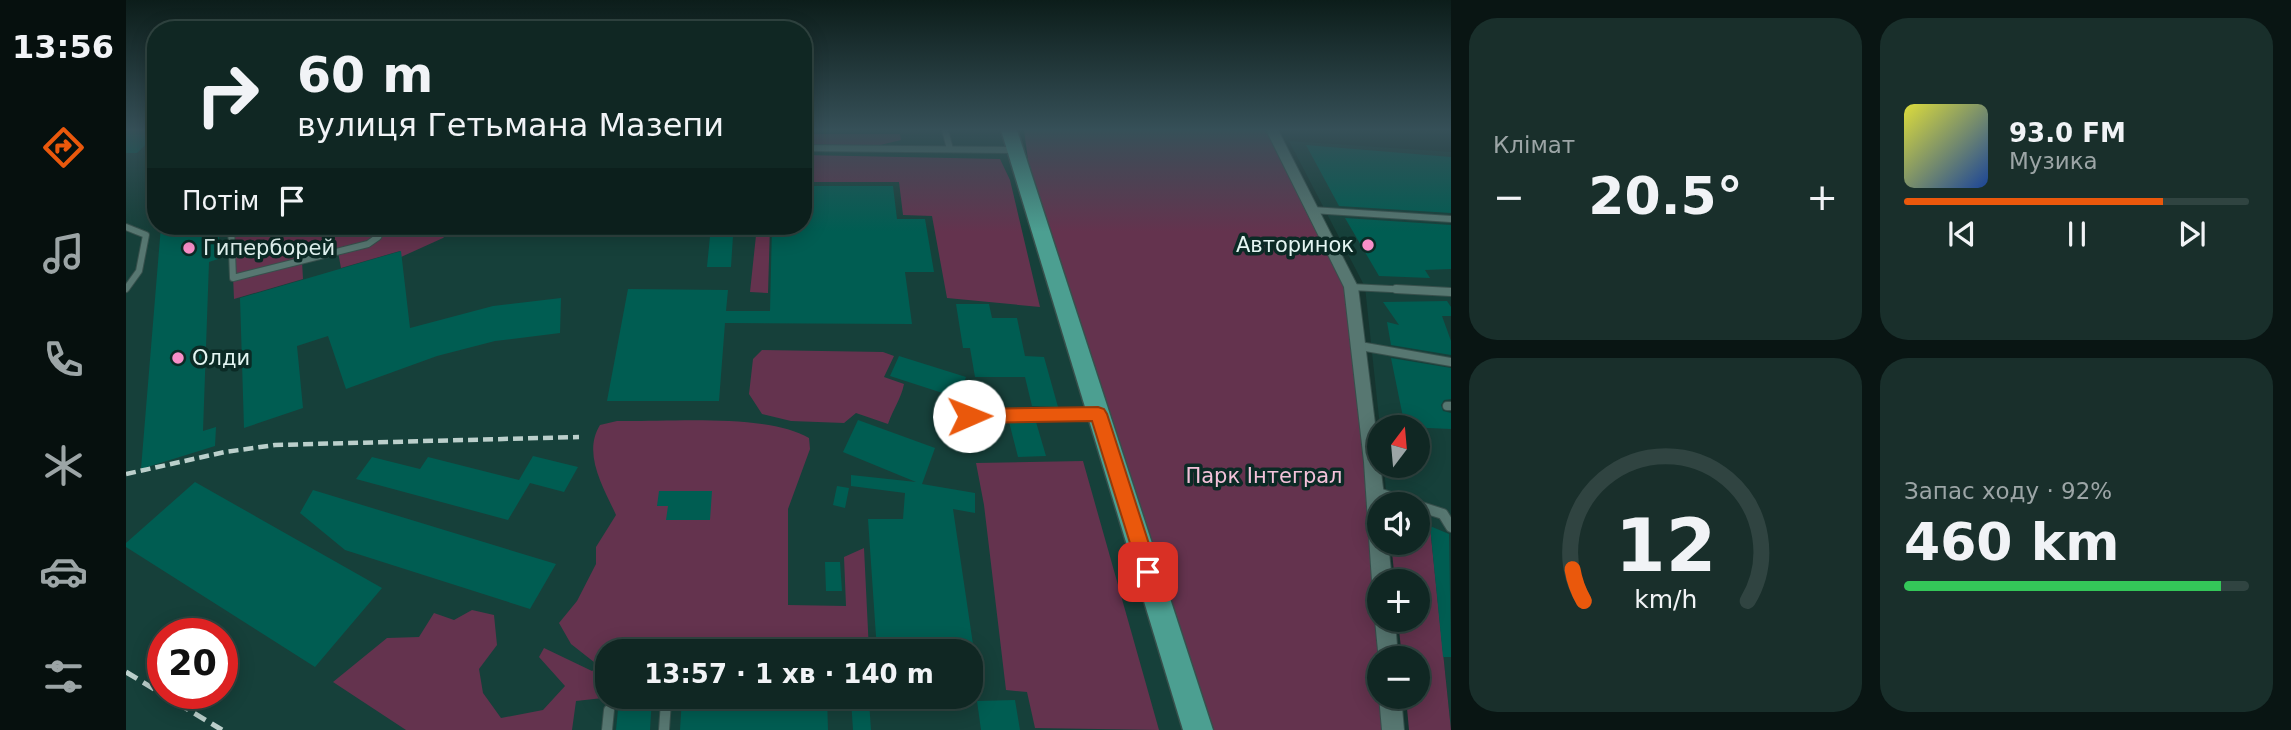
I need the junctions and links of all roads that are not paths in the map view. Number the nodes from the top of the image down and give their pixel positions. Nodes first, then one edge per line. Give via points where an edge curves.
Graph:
1 (1020, 164) edge
2 (1289, 164) edge
3 (1312, 210) junction
4 (1451, 219) edge
5 (126, 227) edge
6 (231, 235) edge
7 (379, 235) edge
8 (1351, 287) junction
9 (126, 289) edge
10 (1451, 292) edge
11 (1360, 346) junction
12 (1451, 362) edge
13 (1098, 414) junction
14 (969, 416) dead end
15 (1375, 492) edge
16 (1430, 510) edge
17 (1451, 527) edge
18 (666, 709) edge
19 (1391, 709) edge
20 (609, 710) dead end
21 (607, 730) edge
22 (664, 730) edge
23 (1198, 730) edge
24 (1393, 730) edge

1 - 13 main road
2 - 3 street
3 - 4 lane
3 - 8 street
5 - 9 lane via 146,235 135,281
6 - 7 lane via 233,278 369,244
8 - 10 lane
8 - 11 street
11 - 12 lane
11 - 15 street
13 - 14 lane
13 - 23 main road
16 - 17 lane via 1443,514
18 - 22 lane
19 - 24 street
20 - 21 lane

